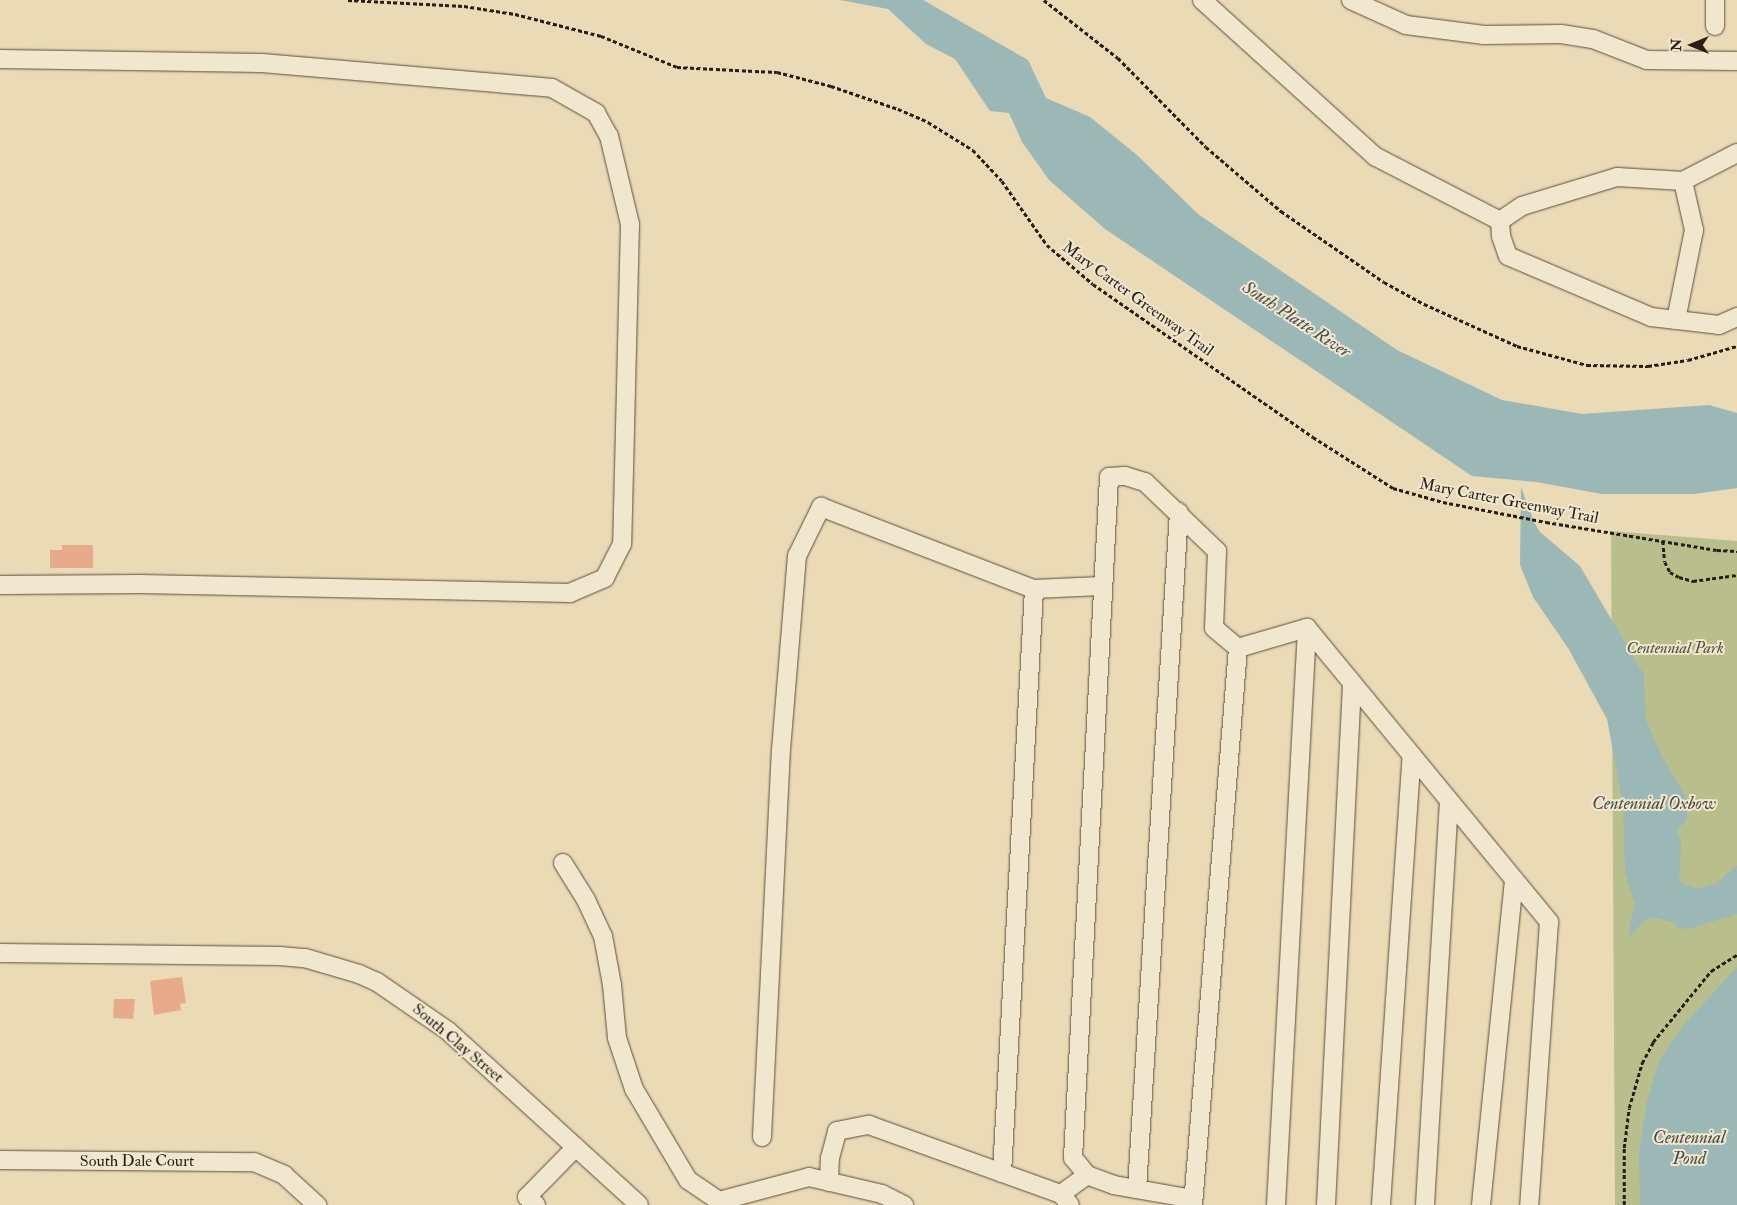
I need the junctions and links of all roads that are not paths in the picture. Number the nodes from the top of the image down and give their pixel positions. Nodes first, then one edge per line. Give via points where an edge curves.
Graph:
1 (1202, 0) edge
2 (1351, 0) edge
3 (1715, 0) edge
4 (1715, 26) dead end
5 (0, 59) edge
6 (1737, 61) edge
7 (1737, 153) edge
8 (1683, 181) junction
9 (1500, 221) junction
10 (1737, 317) edge
11 (1676, 320) junction
12 (1179, 512) junction
13 (0, 585) edge
14 (1101, 586) junction
15 (1034, 589) junction
16 (1307, 628) junction
17 (1238, 648) junction
18 (1352, 684) junction
19 (1412, 755) junction
20 (1450, 802) junction
21 (563, 863) dead end
22 (1514, 880) junction
23 (0, 953) edge
24 (762, 1137) dead end
25 (575, 1148) junction
26 (0, 1160) edge
27 (1002, 1173) junction
28 (1087, 1176) junction
29 (829, 1182) junction
30 (1137, 1189) junction
31 (1065, 1200) edge
32 (1193, 1202) edge
33 (317, 1205) edge
34 (536, 1205) edge
35 (639, 1205) edge
36 (904, 1205) edge
37 (1276, 1205) edge
38 (1326, 1205) edge
39 (1381, 1205) edge
40 (1425, 1205) edge
41 (1481, 1205) edge
42 (1529, 1205) edge

1 - 9 street via 1376,157
2 - 6 street via 1406,25 1484,35 1561,34 1593,39 1648,60
3 - 4 street
5 - 13 street via 262,63 552,88 596,114 609,136 630,224 622,544 605,578 570,593
7 - 8 street
8 - 9 street via 1617,177 1522,206
8 - 11 street via 1694,230
9 - 11 street via 1508,256 1652,318
10 - 11 street via 1719,325
12 - 14 street via 1145,482 1125,476 1109,476
12 - 17 street via 1217,551 1214,628
12 - 30 street
14 - 15 street
14 - 28 street via 1073,1158
15 - 24 street via 821,507 797,556 781,750
15 - 27 street
16 - 17 street
16 - 18 street
16 - 37 street
17 - 32 street
18 - 19 street
18 - 38 street
19 - 20 street
19 - 39 street
20 - 22 street
20 - 40 street
21 - 29 street via 603,936 617,1038 634,1089 688,1180 718,1201 809,1177
22 - 41 street
22 - 42 street via 1549,922
23 - 25 street, South Clay Street via 280,956 304,958 359,974 377,982 448,1031
25 - 34 street via 527,1197
25 - 35 street, South Clay Street
26 - 33 street, South Dale Court via 254,1162 274,1169
27 - 29 street via 869,1124 837,1131 830,1158
27 - 31 street
28 - 30 street
28 - 31 street
29 - 36 street via 882,1194
30 - 32 street

